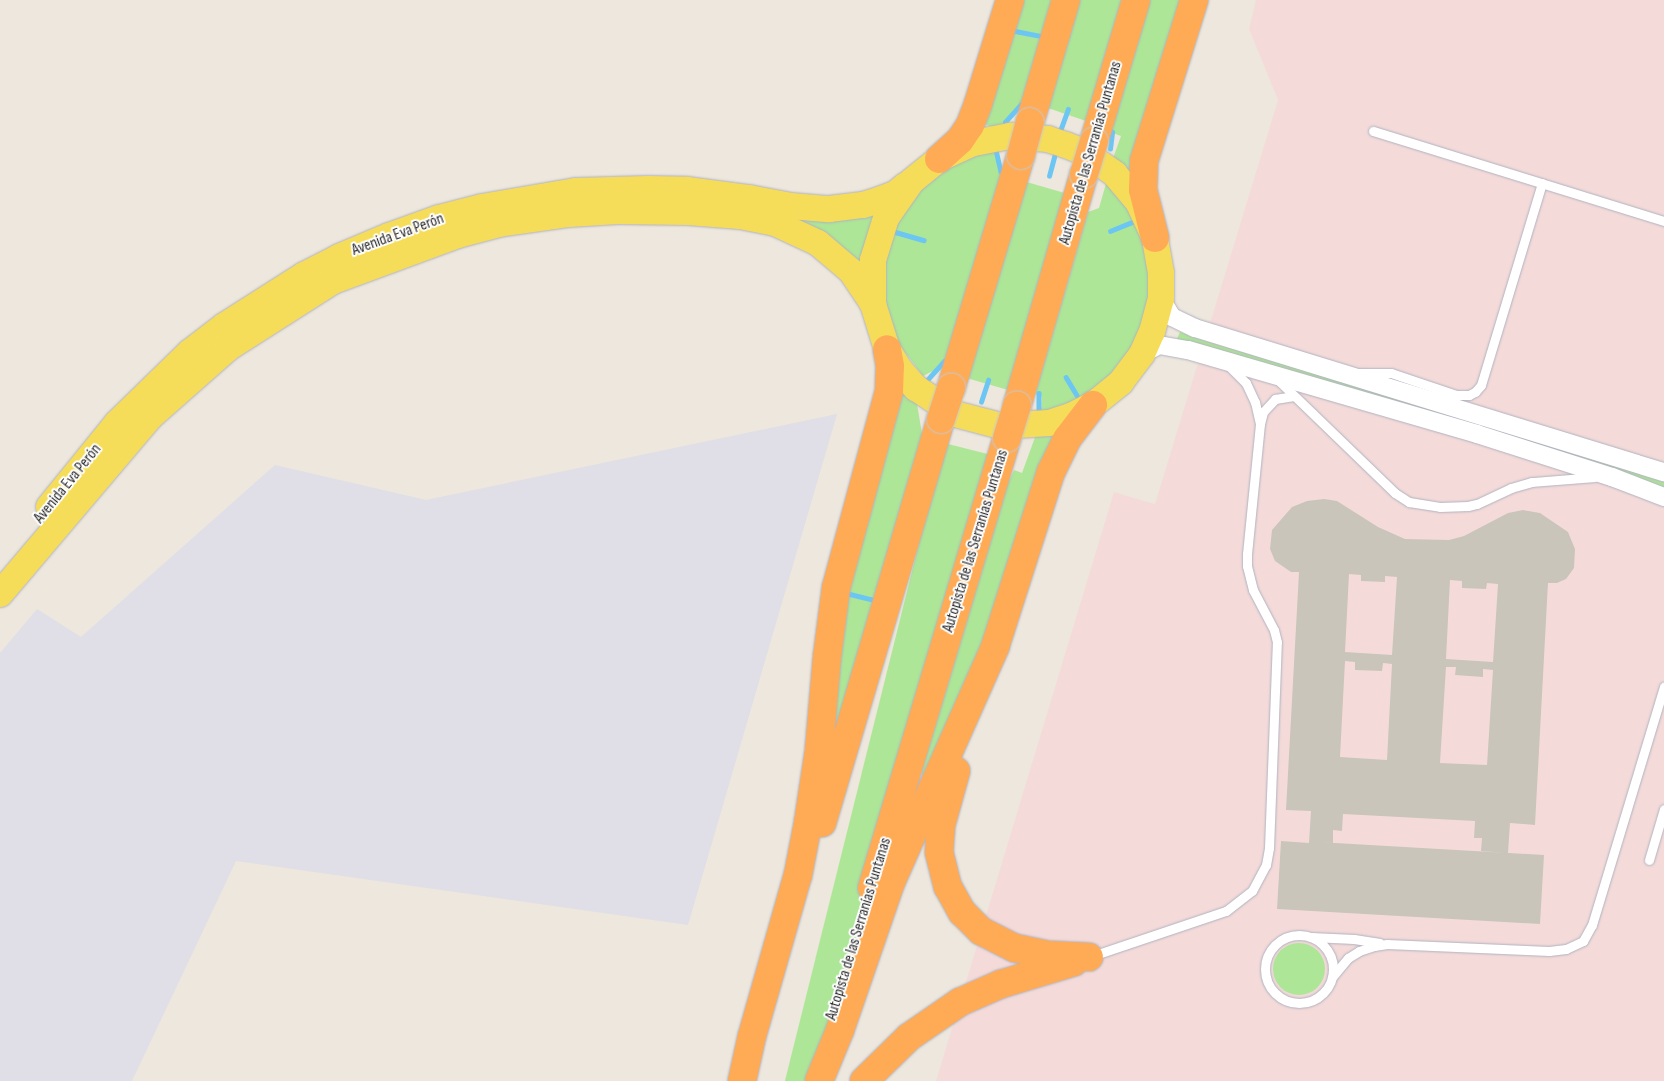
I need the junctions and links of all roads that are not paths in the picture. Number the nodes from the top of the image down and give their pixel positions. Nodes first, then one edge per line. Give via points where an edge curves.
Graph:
1 (1010, 0) edge
2 (1066, 0) edge
3 (1136, 0) edge
4 (1194, 0) edge
5 (1373, 131) dead end
6 (939, 158) junction
7 (911, 182) junction
8 (1542, 183) junction
9 (1664, 220) edge
10 (1155, 238) junction
11 (1161, 299) junction
12 (872, 304) junction
13 (887, 350) junction
14 (1142, 354) junction
15 (1226, 363) junction
16 (1272, 375) junction
17 (1345, 375) junction
18 (1294, 396) junction
19 (1093, 405) junction
20 (1260, 424) junction
21 (1664, 472) edge
22 (1612, 477) junction
23 (1664, 497) edge
24 (0, 567) edge
25 (0, 594) edge
26 (981, 682) junction
27 (1664, 687) edge
28 (1664, 809) edge
29 (1649, 860) dead end
30 (1308, 936) junction
31 (1388, 944) junction
32 (1089, 957) junction
33 (1332, 977) junction
34 (742, 1081) edge
35 (747, 1081) edge
36 (813, 1081) edge
37 (819, 1081) edge
38 (864, 1081) edge

1 - 6 highway via 970,124 960,140
2 - 35 highway, bridge
3 - 36 highway, Autopista de las Serranías Puntanas, bridge
4 - 10 highway via 1144,160 1143,190
5 - 8 lane
6 - 7 main road
6 - 10 main road via 973,142 1010,136 1048,139 1066,145 1084,152 1115,174 1139,203
7 - 12 main road via 886,218 880,235 873,260
7 - 24 main road, Avenida Eva Perón via 879,200 829,209 677,190 620,189 542,196 439,218 339,256 269,297 190,352 117,423
8 - 9 lane
8 - 17 lane via 1481,385 1475,392 1456,395 1386,372
10 - 11 main road via 1161,273
11 - 14 main road
11 - 17 street via 1166,311 1180,322
12 - 13 main road
12 - 25 main road, Avenida Eva Perón via 852,271 818,242 775,223 740,216 618,210 499,224 458,235 333,281 228,348 149,418
13 - 19 main road via 900,371 932,400 955,414 978,422 1001,426 1049,423
13 - 34 highway via 890,392 836,588 819,750 798,874
14 - 15 street via 1159,345 1188,350
14 - 19 main road via 1121,382
15 - 16 street
15 - 20 lane via 1246,383
16 - 18 lane
16 - 22 street
17 - 21 street
18 - 20 lane via 1270,402
18 - 22 lane via 1395,494 1409,502 1440,507 1468,506 1532,482 1571,477
19 - 26 highway via 1067,439 1051,472
20 - 32 lane via 1247,566 1253,590 1277,642 1266,865 1252,891 1226,911
22 - 23 street
26 - 32 highway via 941,825 939,852 948,887 962,912 1003,944 1049,955
26 - 37 highway via 894,874
27 - 31 lane via 1592,925 1583,941 1573,947 1549,951
28 - 29 lane
30 - 31 lane
30 - 33 lane via 1328,952 1333,966
30 - 33 lane via 1286,938 1270,952 1265,974 1268,984 1284,1000 1304,1003 1322,995
31 - 33 lane via 1364,948 1353,954
32 - 38 highway via 1001,984 960,1002 909,1037

